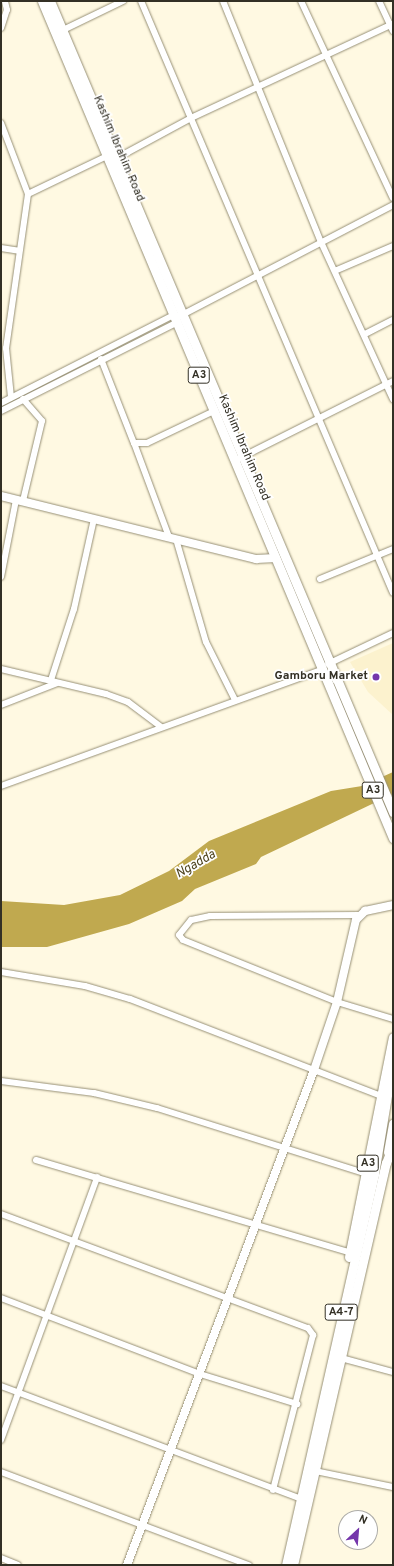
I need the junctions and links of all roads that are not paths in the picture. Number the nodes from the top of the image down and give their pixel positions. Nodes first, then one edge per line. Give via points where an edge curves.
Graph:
1 (5, 1) edge
2 (42, 1) edge
3 (50, 1) edge
4 (123, 1) edge
5 (142, 1) edge
6 (223, 1) edge
7 (301, 1) edge
8 (379, 1) edge
9 (392, 27) edge
10 (1, 28) edge
11 (63, 30) junction
12 (325, 55) junction
13 (260, 86) junction
14 (191, 118) junction
15 (1, 123) edge
16 (107, 156) junction
17 (117, 158) junction
18 (28, 194) junction
19 (393, 198) edge
20 (393, 205) edge
21 (321, 242) junction
22 (393, 246) edge
23 (1, 248) edge
24 (19, 251) junction
25 (337, 270) junction
26 (259, 273) junction
27 (178, 317) junction
28 (393, 320) edge
29 (365, 334) junction
30 (4, 348) edge
31 (101, 359) junction
32 (393, 381) edge
33 (387, 384) junction
34 (11, 397) junction
35 (23, 399) junction
36 (393, 399) edge
37 (1, 402) edge
38 (1, 411) edge
39 (214, 411) junction
40 (320, 419) junction
41 (134, 443) junction
42 (239, 459) junction
43 (1, 496) edge
44 (20, 501) junction
45 (94, 519) junction
46 (172, 538) junction
47 (393, 549) edge
48 (377, 556) junction
49 (276, 558) junction
50 (1, 577) edge
51 (320, 579) dead end
52 (393, 593) edge
53 (393, 633) edge
54 (325, 667) junction
55 (1, 669) edge
56 (51, 680) junction
57 (60, 683) junction
58 (235, 700) junction
59 (1, 704) edge
60 (161, 727) junction
61 (360, 747) junction
62 (1, 786) edge
63 (393, 812) edge
64 (392, 835) edge
65 (393, 906) edge
66 (360, 915) junction
67 (1, 972) edge
68 (338, 1002) junction
69 (393, 1019) edge
70 (393, 1037) edge
71 (393, 1059) edge
72 (314, 1070) junction
73 (1, 1081) edge
74 (379, 1095) junction
75 (393, 1123) edge
76 (393, 1146) edge
77 (284, 1148) junction
78 (36, 1160) dead end
79 (386, 1163) junction
80 (366, 1174) junction
81 (97, 1177) junction
82 (1, 1214) edge
83 (256, 1222) junction
84 (75, 1242) junction
85 (349, 1252) junction
86 (346, 1290) junction
87 (1, 1298) edge
88 (226, 1298) junction
89 (47, 1316) junction
90 (341, 1358) junction
91 (393, 1372) edge
92 (200, 1374) junction
93 (1, 1386) edge
94 (20, 1393) junction
95 (297, 1404) junction
96 (1, 1440) edge
97 (172, 1449) junction
98 (315, 1471) junction
99 (1, 1472) edge
100 (393, 1487) edge
101 (273, 1490) junction
102 (301, 1499) junction
103 (142, 1525) junction
104 (1, 1558) edge
105 (18, 1565) edge
106 (127, 1565) edge
107 (249, 1565) edge
108 (286, 1565) edge
109 (294, 1565) edge

1 - 10 street via 7,10
2 - 16 highway, Kashim Ibrahim Road / A3
3 - 11 highway, Kashim Ibrahim Road / A3
4 - 11 street
5 - 14 street
6 - 13 street
7 - 12 street
8 - 9 street
9 - 12 street
11 - 17 highway, Kashim Ibrahim Road / A3
12 - 13 street
12 - 19 street
13 - 14 street
13 - 21 street
14 - 17 street
14 - 26 street
15 - 18 street
16 - 18 street
16 - 27 highway, Kashim Ibrahim Road / A3
17 - 27 highway, Kashim Ibrahim Road / A3
18 - 24 street
20 - 21 street
21 - 25 street
21 - 26 street
22 - 25 street
23 - 24 street
24 - 30 street
25 - 29 street
26 - 27 street
26 - 40 street
27 - 31 street
27 - 34 street
27 - 39 highway, Kashim Ibrahim Road / A3
27 - 42 highway, Kashim Ibrahim Road / A3
28 - 29 street
29 - 33 street
30 - 34 street
31 - 35 street
31 - 41 street
32 - 33 street
33 - 36 street
33 - 40 street
34 - 37 street
35 - 38 street
35 - 44 street via 42,421
39 - 41 street via 147,443
39 - 42 highway, Kashim Ibrahim Road / A3
40 - 42 street
40 - 48 street
41 - 46 street
42 - 49 highway, Kashim Ibrahim Road / A3
42 - 54 highway, Kashim Ibrahim Road / A3
43 - 44 main road
44 - 45 main road
44 - 50 street
45 - 46 main road
45 - 56 street via 74,609
46 - 49 main road via 256,559
46 - 58 street via 206,642
47 - 48 street
48 - 51 street
48 - 52 street
49 - 54 highway, Kashim Ibrahim Road / A3
53 - 54 street
54 - 58 street
54 - 61 highway, Kashim Ibrahim Road / A3
55 - 56 street
56 - 57 street
57 - 59 street
57 - 60 street via 128,702
58 - 60 street
60 - 62 street
61 - 63 highway, Kashim Ibrahim Road / A3
61 - 64 highway, Kashim Ibrahim Road / A3
65 - 66 main road
66 - 68 main road
66 - 68 street via 210,916 191,920 179,935 183,940
67 - 72 street via 85,986 130,999
68 - 69 street
68 - 72 main road
70 - 74 highway, A3
71 - 86 highway, A4-7 via 374,1174
72 - 74 street
72 - 77 main road
73 - 77 street via 94,1093 157,1108
74 - 80 highway, A3
75 - 79 highway, A4-7
76 - 79 highway, A4-7
77 - 80 street
77 - 83 main road
78 - 81 street
79 - 90 highway, A4-7
80 - 85 highway, A3
81 - 83 street
81 - 84 street
82 - 84 street
83 - 85 street
83 - 88 main road
84 - 88 street
84 - 89 street
85 - 86 highway, A3
86 - 102 highway, A4-7
87 - 89 street
88 - 92 main road
88 - 95 street via 308,1328 313,1335
89 - 92 street
89 - 94 street
90 - 91 street
90 - 98 highway, A4-7
92 - 95 street
92 - 97 main road
93 - 94 street
94 - 96 street
94 - 97 street
95 - 101 street
97 - 101 street
97 - 103 main road
98 - 100 street
98 - 109 highway, A4-7
99 - 103 street
101 - 102 street
102 - 108 highway, A4-7
103 - 106 main road
103 - 107 street
104 - 105 street

